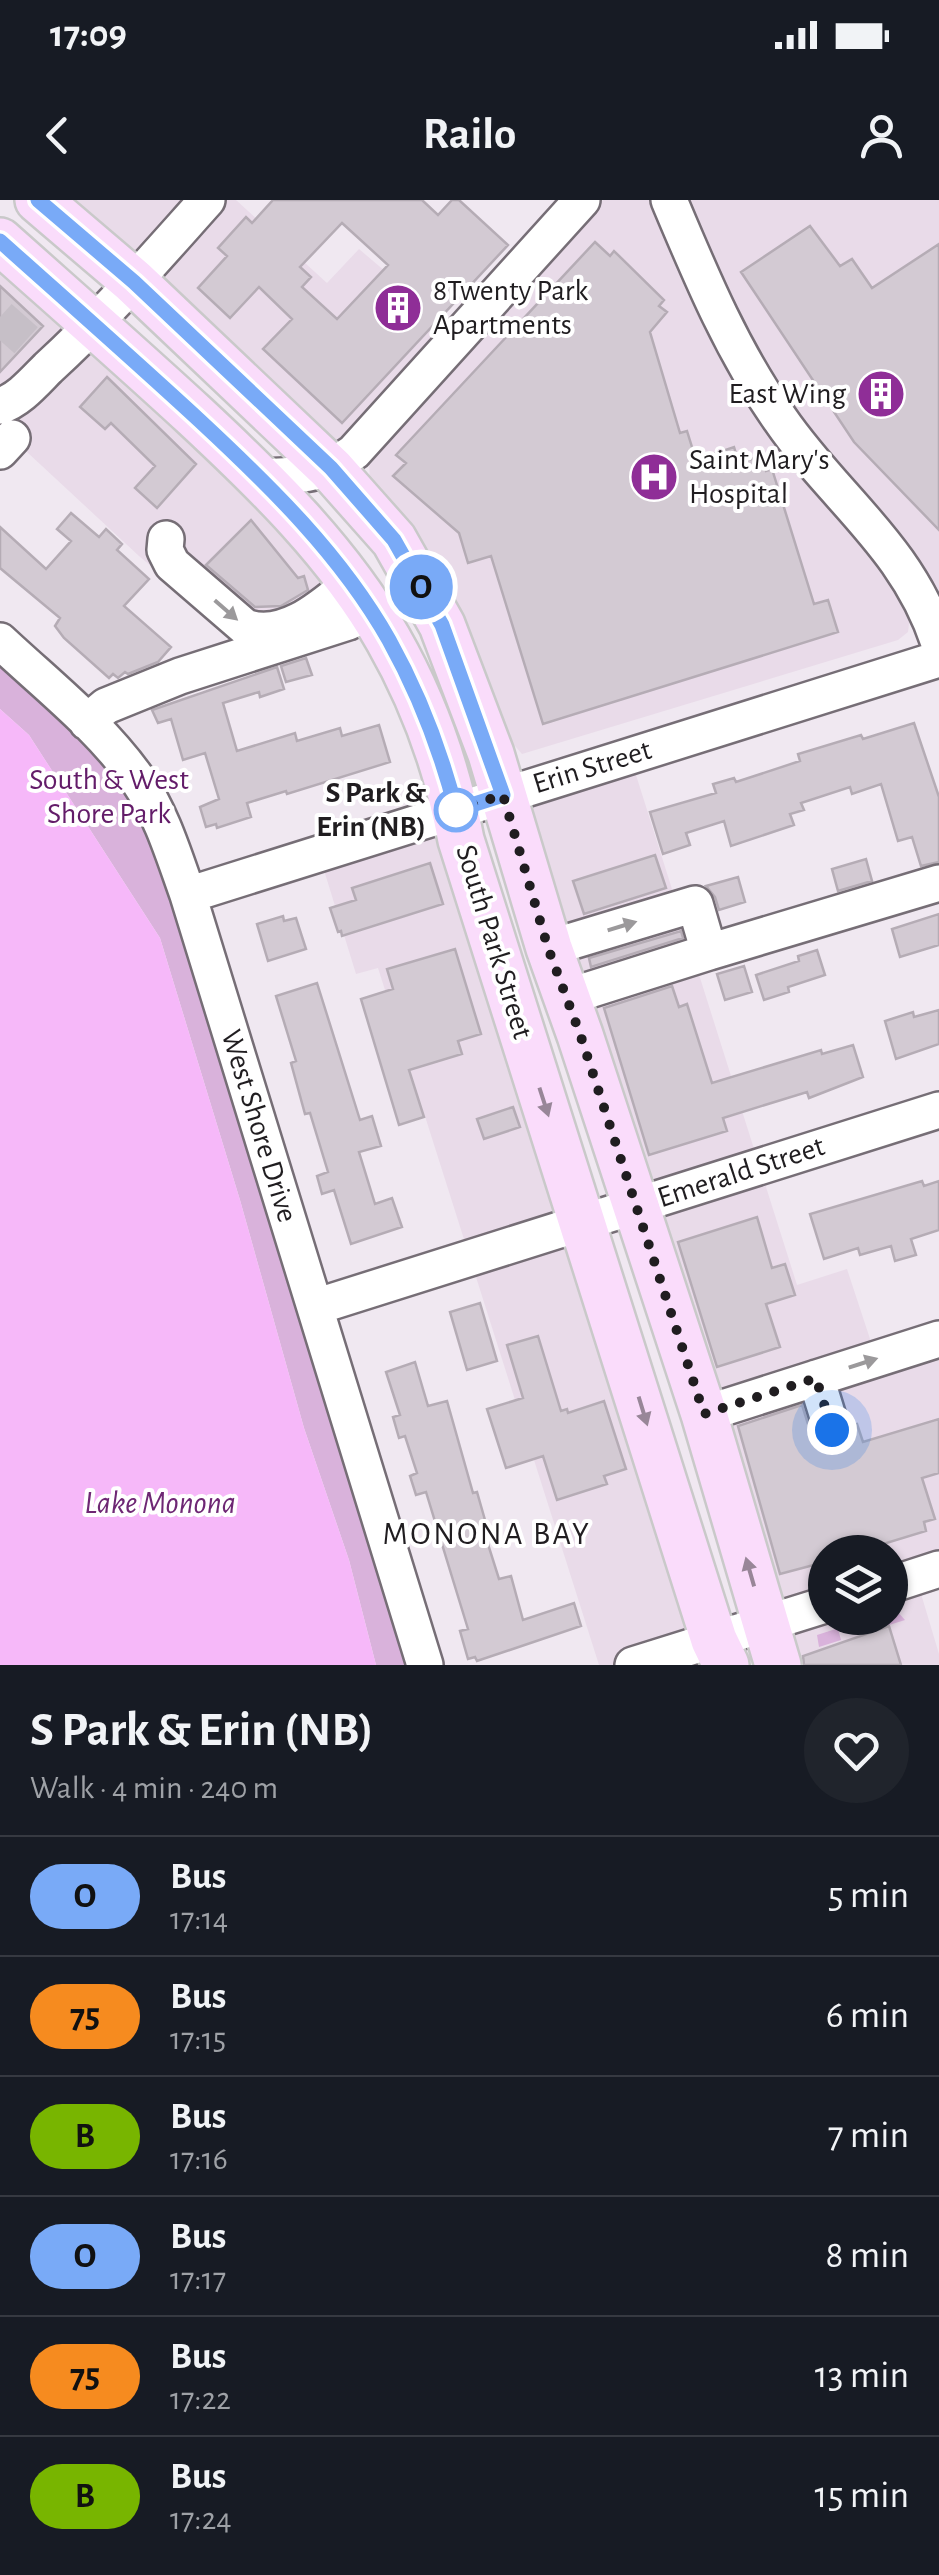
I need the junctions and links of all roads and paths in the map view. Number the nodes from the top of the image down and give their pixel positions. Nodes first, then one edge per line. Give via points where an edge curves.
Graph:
1 (38, 200) edge
2 (207, 200) edge
3 (582, 200) edge
4 (669, 200) edge
5 (0, 242) edge
6 (134, 282) junction
7 (94, 325) junction
8 (20, 398) edge
9 (331, 468) junction
10 (260, 477) junction
11 (166, 539) dead end
12 (360, 597) junction
13 (0, 641) edge
14 (939, 642) edge
15 (939, 659) edge
16 (87, 722) junction
17 (503, 795) junction
18 (456, 810) junction
19 (939, 884) edge
20 (188, 895) junction
21 (548, 948) junction
22 (709, 952) junction
23 (567, 998) junction
24 (939, 1110) edge
25 (635, 1206) junction
26 (583, 1222) junction
27 (315, 1307) junction
28 (939, 1339) edge
29 (816, 1378) junction
30 (704, 1414) junction
31 (832, 1430) dead end
32 (939, 1570) edge
33 (908, 1579) edge
34 (808, 1618) edge
35 (772, 1644) edge
36 (720, 1652) edge
37 (425, 1665) edge
38 (633, 1665) edge

1 - 6 main road, South Park Street
2 - 6 street
3 - 9 street via 354,452
4 - 14 street via 749,372 797,443 889,546 928,610
5 - 7 main road, South Park Street
6 - 7 street
6 - 9 main road, South Park Street
7 - 8 street
7 - 10 main road, South Park Street
9 - 10 street
9 - 17 main road, South Park Street via 394,540 442,625
10 - 12 main road, South Park Street
11 -> 12 street via 172,564 258,631
12 - 16 street via 348,622 180,676 106,706
12 - 18 main road, South Park Street via 422,710
13 - 16 street, West Shore Drive
15 - 17 street, Erin Street
16 - 20 street, West Shore Drive via 158,813
17 - 18 street, Erin Street
17 - 21 main road, South Park Street
18 - 20 street, Erin Street
18 -> 26 main road, South Park Street
19 - 22 street
20 - 27 street, West Shore Drive
21 -> 22 street via 695,904
21 - 23 main road, South Park Street
22 - 23 street
23 - 25 main road, South Park Street
24 - 25 street, Emerald Street
25 - 26 street, Emerald Street
25 - 30 main road, South Park Street
26 - 27 street, Emerald Street
26 -> 36 main road, South Park Street
27 - 37 street, West Shore Drive
29 -> 28 street
29 - 30 street
29 - 31 street
35 -> 30 main road, South Park Street
32 - 33 street
34 - 35 street
35 - 36 street
36 - 38 street

